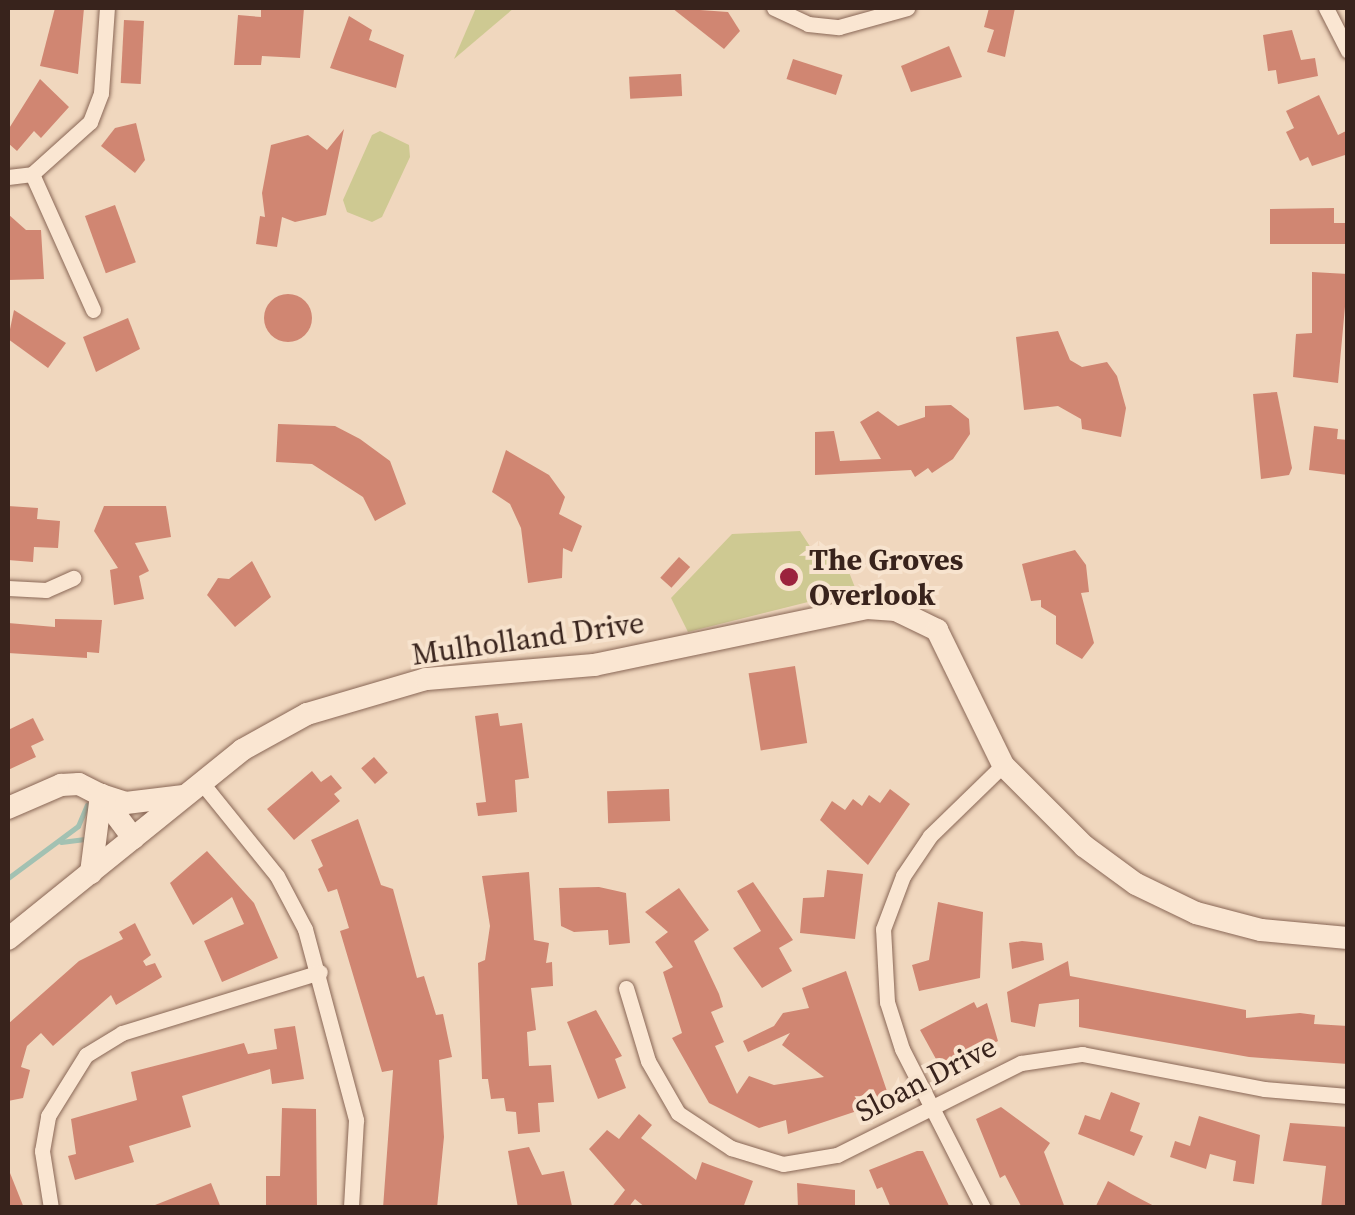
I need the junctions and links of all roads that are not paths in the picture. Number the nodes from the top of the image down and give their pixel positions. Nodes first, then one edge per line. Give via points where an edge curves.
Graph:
1 (107, 8) edge
2 (774, 8) edge
3 (907, 8) edge
4 (1326, 8) edge
5 (1348, 52) edge
6 (32, 174) junction
7 (8, 177) edge
8 (93, 310) dead end
9 (73, 578) dead end
10 (8, 588) edge
11 (1004, 765) junction
12 (194, 790) junction
13 (101, 795) junction
14 (8, 808) edge
15 (133, 838) junction
16 (92, 874) junction
17 (1348, 938) edge
18 (8, 939) edge
19 (320, 972) junction
20 (626, 988) dead end
21 (1348, 1096) edge
22 (930, 1106) junction
23 (51, 1208) edge
24 (350, 1208) edge
25 (983, 1208) edge

1 - 6 street via 101,93 90,122
2 - 3 street via 808,24 839,27
4 - 5 street
6 - 7 street
6 - 8 street
9 - 10 street via 46,590
11 - 12 main road, Mulholland Drive via 937,630 896,610 867,608 594,665 426,679 307,714 242,750
11 - 17 main road, Mulholland Drive via 1084,846 1136,884 1196,913 1261,930
11 - 22 street via 930,836 903,876 883,929 886,1002
12 - 13 main road via 126,803
12 - 15 main road, Mulholland Drive
12 - 19 street via 277,876
13 - 14 main road via 80,784 61,785
13 - 15 main road
13 - 16 main road
15 - 16 main road, Mulholland Drive
16 - 18 main road, Mulholland Drive
19 - 23 street via 122,1033 86,1055 48,1116 42,1151
19 - 24 street via 356,1120
20 - 22 street, Sloan Drive via 648,1061 678,1112 731,1148 783,1164 836,1155
21 - 22 street, Sloan Drive via 1264,1088 1082,1054 1020,1063
22 - 25 street

